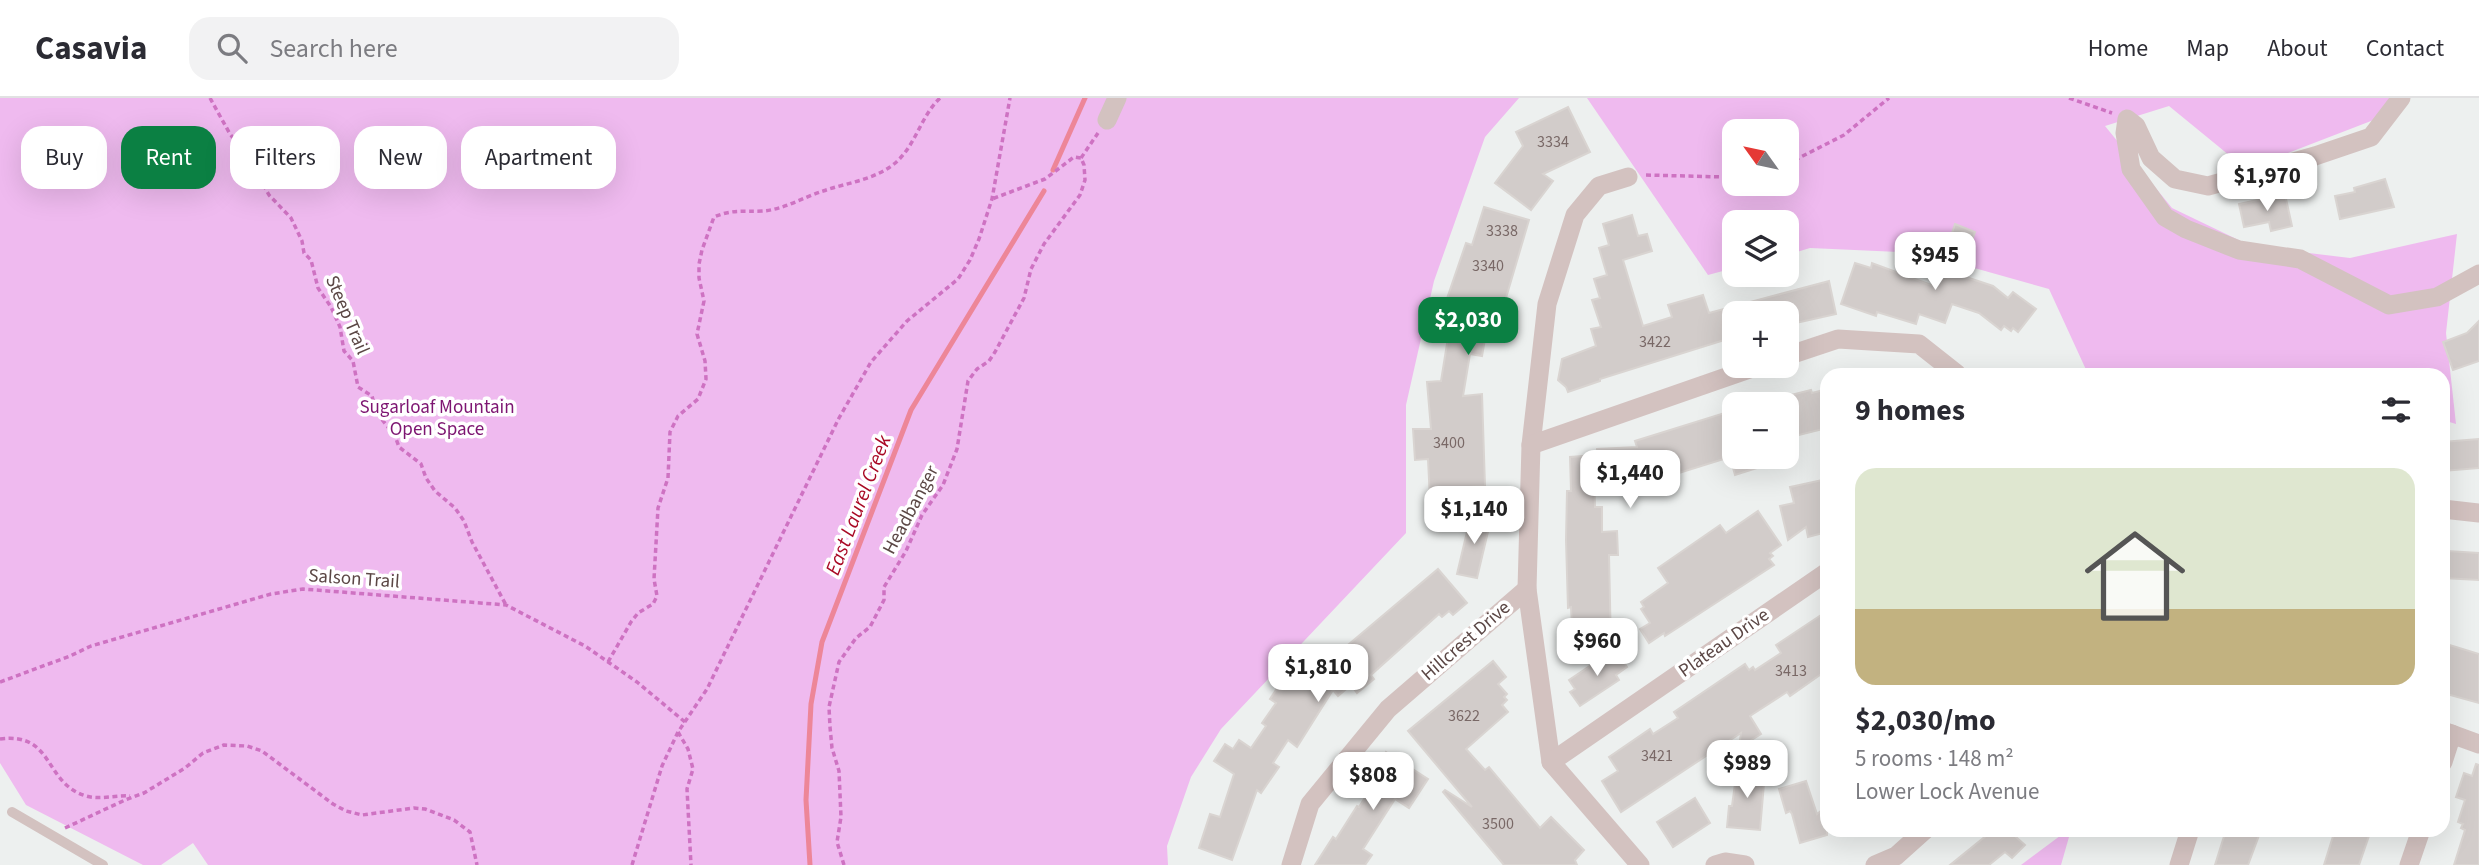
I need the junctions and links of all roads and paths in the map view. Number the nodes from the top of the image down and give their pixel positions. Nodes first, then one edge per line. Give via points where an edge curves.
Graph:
1 (210, 98) edge
2 (940, 98) edge
3 (1010, 98) edge
4 (1117, 98) edge
5 (1889, 98) edge
6 (2069, 98) edge
7 (2401, 98) edge
8 (2127, 119) junction
9 (1107, 120) joint
10 (1081, 158) junction
11 (1799, 158) edge
12 (1628, 177) joint
13 (1722, 177) edge
14 (992, 199) junction
15 (2479, 274) edge
16 (1799, 352) edge
17 (1949, 368) edge
18 (1724, 378) edge
19 (1531, 446) junction
20 (2450, 510) edge
21 (2479, 513) edge
22 (1820, 577) edge
23 (1527, 589) junction
24 (506, 605) junction
25 (608, 662) junction
26 (0, 682) edge
27 (686, 722) junction
28 (678, 732) junction
29 (2450, 733) edge
30 (0, 739) edge
31 (2479, 744) edge
32 (1551, 762) junction
33 (135, 796) junction
34 (12, 812) dead end
35 (50, 833) junction
36 (1917, 837) edge
37 (2188, 837) edge
38 (2419, 837) edge
39 (103, 865) edge
40 (477, 865) edge
41 (632, 865) edge
42 (691, 865) edge
43 (844, 865) edge
44 (1291, 865) edge
45 (1640, 865) edge
46 (1715, 865) edge
47 (1745, 865) edge
48 (1875, 865) edge
49 (2179, 865) edge
50 (2409, 865) edge

1 - 24 path, Steep Trail via 270,195 291,218 311,260 318,288 340,327 358,387 372,396 376,412 403,453 421,464 435,491 464,521
2 - 25 path via 907,150 886,169 778,208 714,217 699,264 704,301 697,334 706,379 698,398 678,416 670,432 668,478 659,508 657,596 631,622
3 - 14 path
4 - 9 street
5 - 11 path via 1844,135
6 - 8 path
7 - 8 street via 2371,137 2208,186 2175,179 2151,158 2136,126
8 - 15 street via 2131,169 2165,217 2186,229 2239,250 2300,259 2389,305 2437,297
9 - 10 path
10 - 14 path via 1068,160 1045,179
10 - 43 path, Headbanger via 1086,180 1080,195 1044,244 1024,298 995,352 968,381 957,449 943,485 884,587 884,600 870,627 839,662 829,707 839,771 837,842
12 - 13 path
12 - 19 street via 1599,187 1575,215 1547,304
14 - 27 path via 979,239 958,279 907,321 871,362 839,418 707,690
16 - 17 street via 1838,339 1919,344
18 - 19 street
19 - 23 street
20 - 21 street
22 - 32 street, Plateau Drive
23 - 32 street
23 - 44 street, Hillcrest Drive via 1388,709 1310,804
24 - 25 path, Salson Trail
24 - 26 path, Salson Trail via 303,589 91,646
25 - 27 path, Salson Trail
27 - 28 path
28 - 41 path via 662,766
28 - 42 path via 693,769 687,789
29 - 31 street
30 - 33 path via 24,740 48,757 61,780 87,796
32 - 45 street
33 - 35 path
33 - 40 path via 211,750 224,745 256,748 346,811 362,815 414,808 454,820 470,832
34 - 35 lane
35 - 39 lane
36 - 48 street via 1896,856
37 - 49 street
38 - 50 street
46 - 47 street

